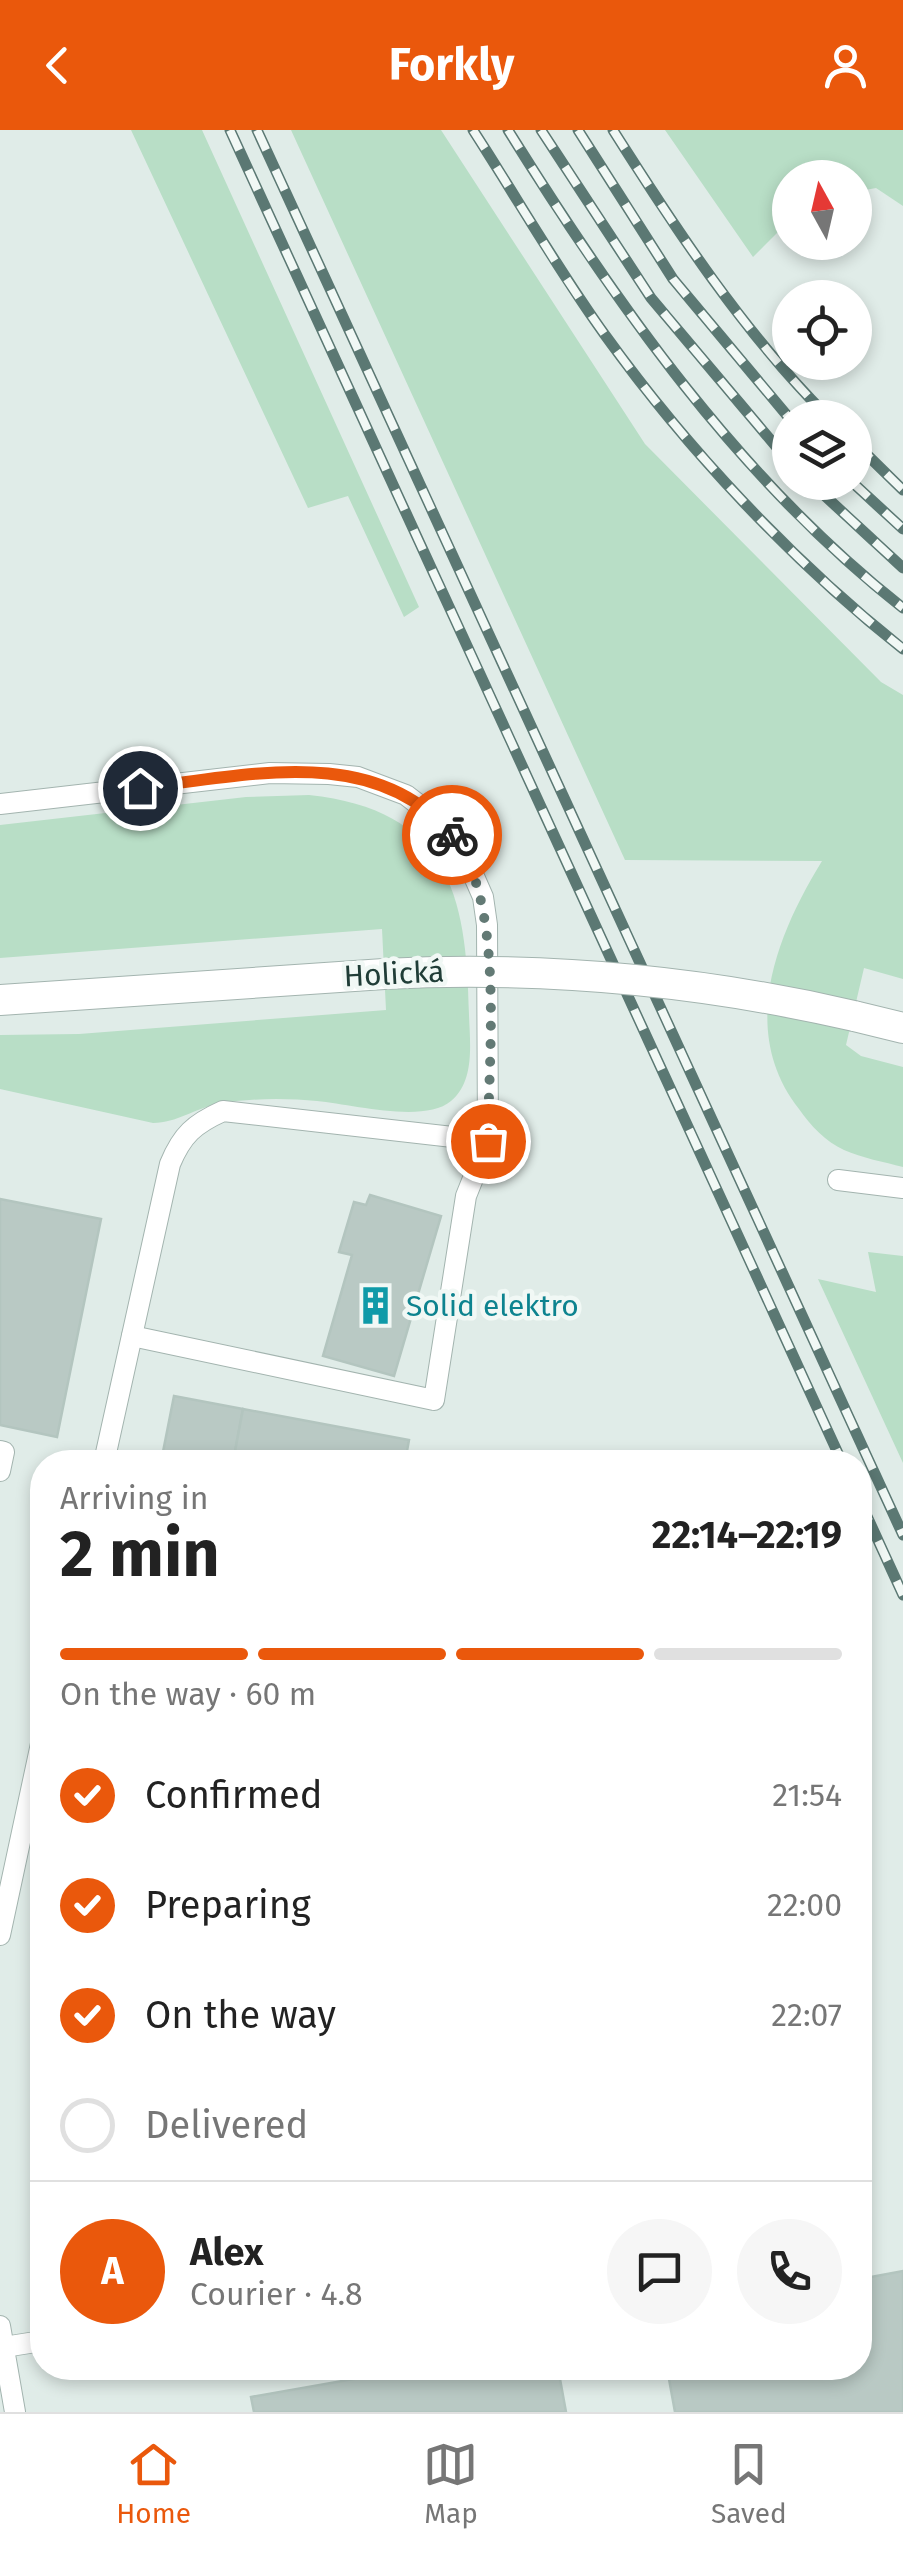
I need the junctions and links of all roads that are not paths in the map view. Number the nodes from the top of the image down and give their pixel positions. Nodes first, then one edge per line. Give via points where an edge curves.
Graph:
1 (0, 804) edge
2 (0, 1000) edge
3 (903, 1028) edge
4 (488, 1141) junction
5 (838, 1180) dead end
6 (903, 1188) edge
7 (132, 1336) junction
8 (107, 1450) edge
9 (0, 1451) edge
10 (0, 1472) edge
11 (30, 1794) edge
12 (0, 1935) edge
13 (2, 2336) edge
14 (30, 2340) edge
15 (16, 2412) edge

1 - 4 lane via 298,772 358,776 420,804 461,846 483,897
2 - 3 street, Holická, bridge via 513,971 642,978 769,997
4 - 7 lane via 223,1112 196,1123 170,1164
4 - 7 lane via 466,1196 434,1400
5 - 6 lane
7 - 8 lane
9 - 10 lane
11 - 12 lane
13 - 14 lane
13 - 15 lane

